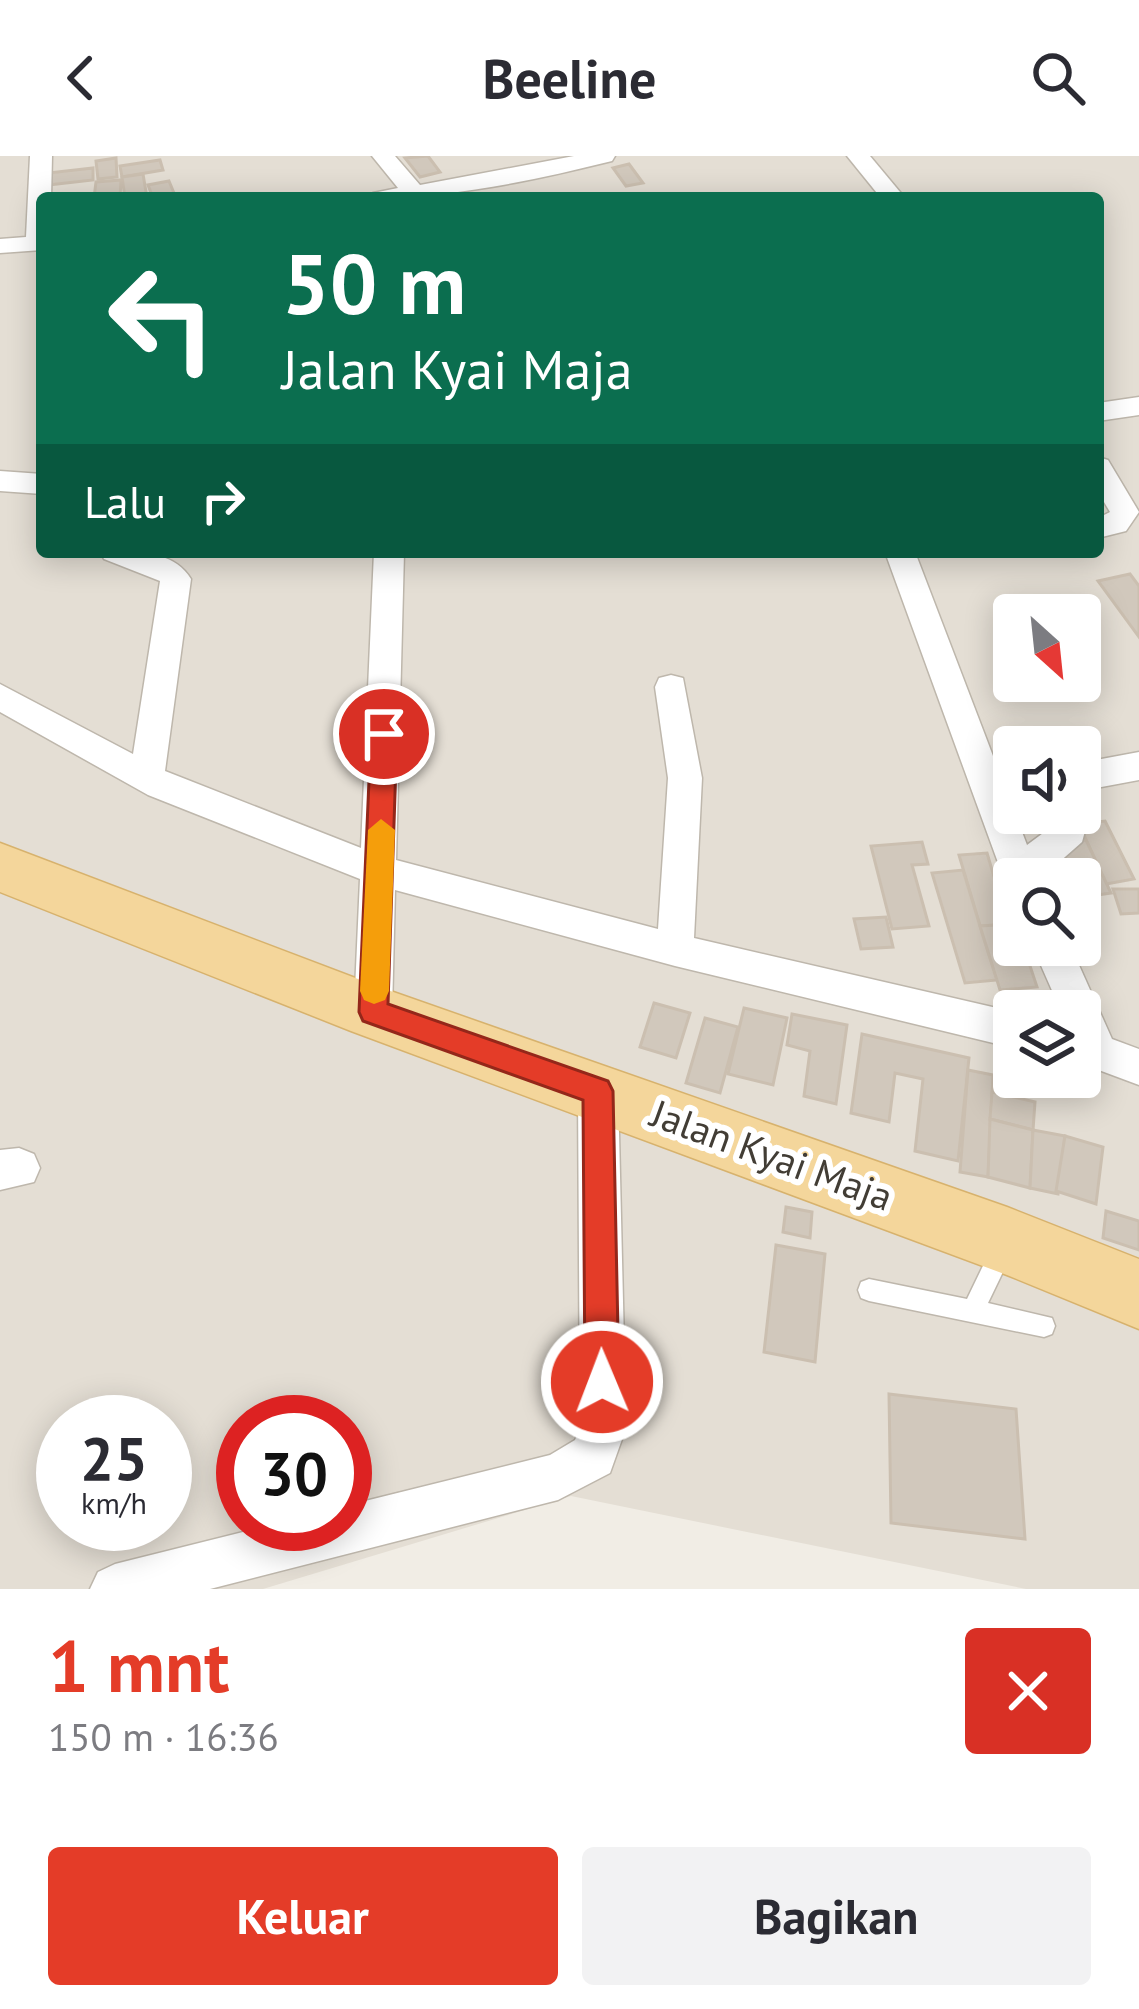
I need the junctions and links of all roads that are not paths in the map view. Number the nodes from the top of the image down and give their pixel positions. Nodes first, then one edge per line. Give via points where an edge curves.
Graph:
1 (41, 156) edge
2 (383, 156) edge
3 (488, 156) edge
4 (602, 156) edge
5 (858, 156) edge
6 (500, 180) junction
7 (41, 192) edge
8 (396, 192) edge
9 (424, 192) edge
10 (888, 192) edge
11 (36, 243) edge
12 (0, 246) edge
13 (1139, 406) edge
14 (1104, 411) edge
15 (1104, 477) edge
16 (0, 481) edge
17 (36, 484) edge
18 (1104, 527) edge
19 (132, 558) edge
20 (388, 558) edge
21 (902, 558) edge
22 (671, 687) dead end
23 (0, 697) edge
24 (1139, 766) edge
25 (1101, 772) edge
26 (147, 777) junction
27 (1068, 834) edge
28 (1015, 858) edge
29 (1040, 858) edge
30 (0, 866) edge
31 (379, 898) junction
32 (675, 950) junction
33 (373, 1012) junction
34 (993, 1025) edge
35 (1101, 1052) edge
36 (1139, 1067) edge
37 (598, 1091) junction
38 (1007, 1241) junction
39 (869, 1290) dead end
40 (1139, 1294) edge
41 (974, 1311) junction
42 (1044, 1326) dead end
43 (115, 1589) edge

1 - 7 street
2 - 8 street
3 - 6 street
4 - 6 street
5 - 10 street
6 - 9 street
11 - 12 street
13 - 14 street
15 - 18 street via 1125,512
16 - 17 street
19 - 26 street via 176,579
20 - 31 street
21 - 28 street
22 - 32 street via 685,778
23 - 26 street
24 - 25 street
26 - 31 street
27 - 29 street
30 - 33 main road, Jalan Kyai Maja
31 - 32 street
31 - 33 street
32 - 34 street
33 - 37 main road, Jalan Kyai Maja
35 - 36 street
37 - 38 main road, Jalan Kyai Maja
37 - 43 street via 603,1428 592,1456 558,1476
38 - 40 main road, Jalan Kyai Maja
38 - 41 lane
39 - 41 lane
41 - 42 lane

